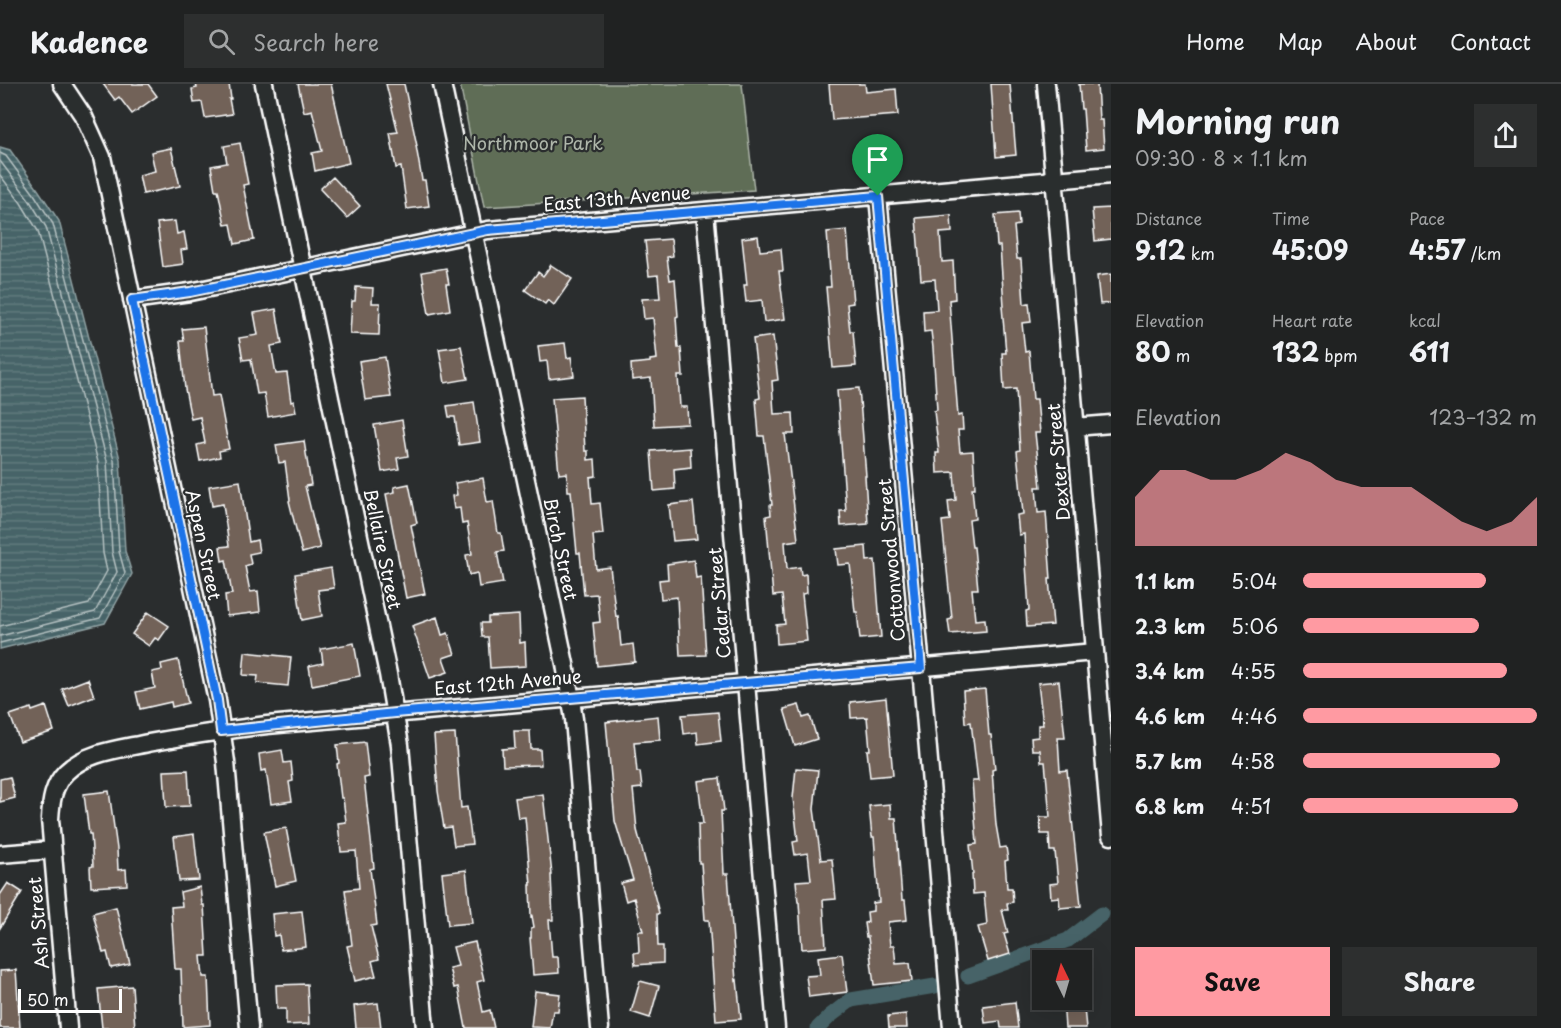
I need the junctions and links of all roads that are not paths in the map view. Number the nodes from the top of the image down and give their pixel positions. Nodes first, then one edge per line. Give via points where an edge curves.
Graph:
1 (62, 84) edge
2 (264, 84) edge
3 (442, 84) edge
4 (1046, 84) edge
5 (1111, 175) edge
6 (1054, 180) junction
7 (878, 196) junction
8 (705, 212) junction
9 (473, 232) junction
10 (303, 267) junction
11 (132, 300) junction
12 (1111, 424) edge
13 (1075, 427) junction
14 (1095, 652) junction
15 (921, 668) junction
16 (746, 683) junction
17 (570, 698) junction
18 (395, 713) junction
19 (221, 731) junction
20 (1111, 836) edge
21 (52, 850) junction
22 (0, 854) edge
23 (68, 1028) edge
24 (249, 1028) edge
25 (425, 1028) edge
26 (600, 1028) edge
27 (776, 1028) edge
28 (952, 1028) edge

1 - 11 street, Aspen Street via 84,117 102,157
2 - 10 street, Bellaire Street
3 - 9 street, Birch Street
4 - 6 street, Dexter Street
5 - 6 street, East 13th Avenue
6 - 7 street, East 13th Avenue
6 - 13 street, Dexter Street
7 - 8 street, East 13th Avenue
7 - 15 street, Cottonwood Street
8 - 9 street, East 13th Avenue
8 - 16 street, Cedar Street
9 - 10 street, East 13th Avenue
9 - 17 street, Birch Street
10 - 11 street, East 13th Avenue via 190,292
10 - 18 street, Bellaire Street
11 - 19 street, Aspen Street
12 - 13 street
13 - 14 street, Dexter Street
14 - 15 street, East 12th Avenue
14 - 20 street, Dexter Street
15 - 16 street, East 12th Avenue
15 - 28 street, Cottonwood Street
16 - 17 street, East 12th Avenue
16 - 27 street, Cedar Street
17 - 18 street, East 12th Avenue
17 - 26 street, Birch Street
18 - 19 street, East 12th Avenue
18 - 25 street, Bellaire Street
19 - 21 street, East 12th Avenue via 124,748 73,766 53,793
19 - 24 street, Aspen Street
21 - 22 street
21 - 23 street, Ash Street

